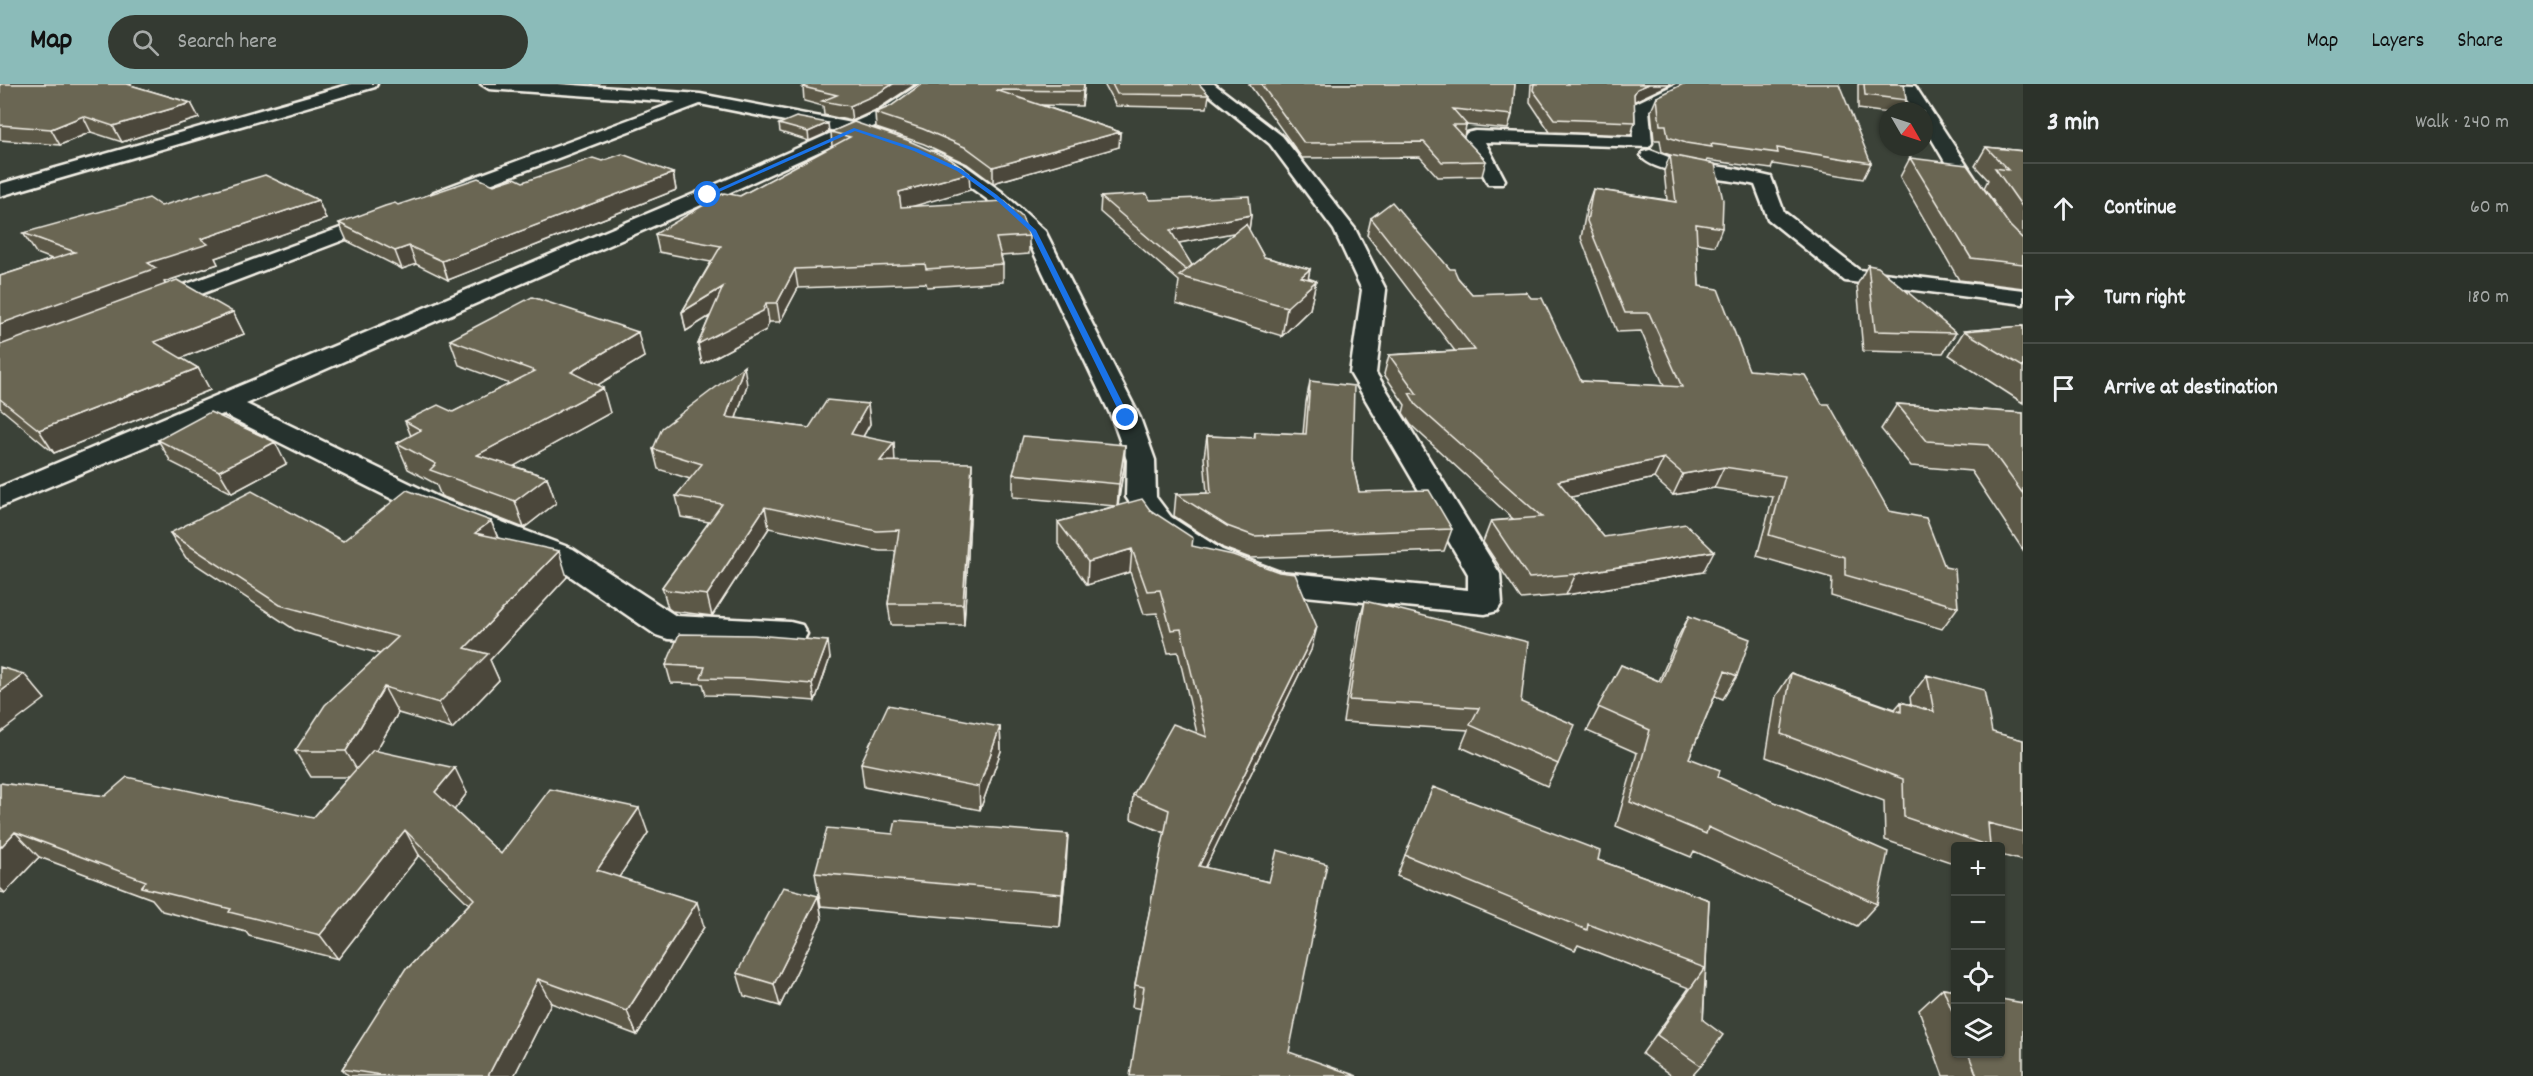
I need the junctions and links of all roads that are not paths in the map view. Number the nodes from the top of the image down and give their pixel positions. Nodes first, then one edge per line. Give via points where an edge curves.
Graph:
1 (369, 84) edge
2 (489, 84) edge
3 (931, 84) edge
4 (1204, 84) edge
5 (1689, 84) edge
6 (1873, 84) edge
7 (700, 99) junction
8 (1918, 102) edge
9 (1933, 126) edge
10 (854, 129) junction
11 (1650, 156) dead end
12 (0, 169) edge
13 (54, 174) junction
14 (1495, 180) dead end
15 (0, 190) edge
16 (422, 203) edge
17 (400, 212) edge
18 (2023, 259) edge
19 (2023, 297) edge
20 (133, 312) edge
21 (224, 405) junction
22 (0, 498) edge
23 (790, 634) dead end

1 - 13 street
2 - 7 street
3 - 10 street via 885,115
4 - 10 street via 1276,140 1344,229 1374,290 1363,373 1484,574 1485,603 1275,582 1211,558 1160,524 1141,497 1141,460 1126,418 1034,231 959,170
5 - 14 street via 1640,108 1643,143 1475,136
6 - 8 street via 1909,88
7 - 10 street
7 - 16 street
9 - 18 street via 2006,242
10 - 21 street
11 - 19 street via 1663,164 1743,174 1764,181 1775,215 1853,276
12 - 13 street
13 - 15 street
17 - 20 street
21 - 22 street
21 - 23 street via 431,506 562,556 668,627

